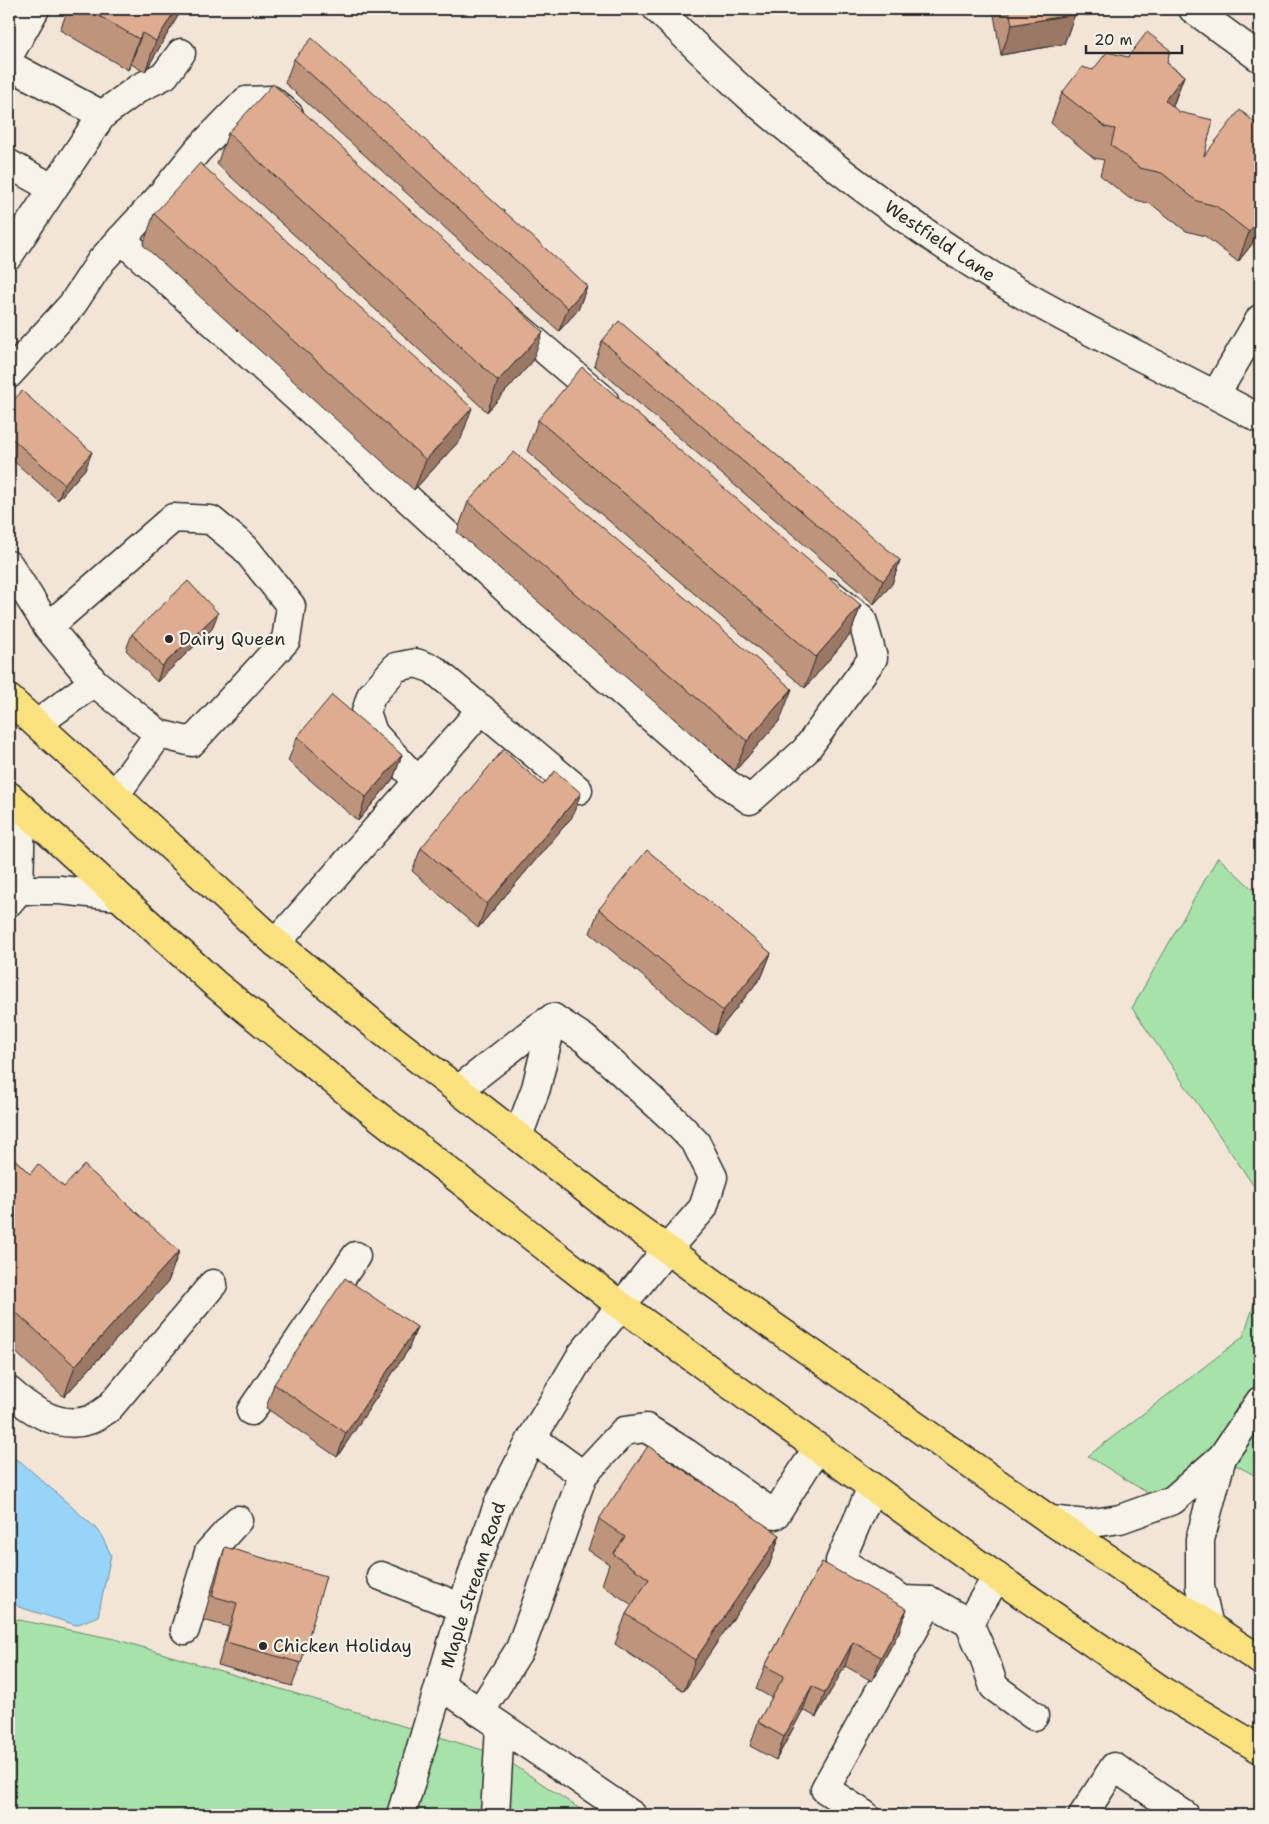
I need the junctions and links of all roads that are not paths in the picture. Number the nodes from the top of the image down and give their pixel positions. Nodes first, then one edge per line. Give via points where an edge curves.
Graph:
1 (35, 9) edge
2 (657, 9) edge
3 (1193, 9) edge
4 (182, 53) dead end
5 (9, 55) edge
6 (1260, 58) edge
7 (9, 65) edge
8 (102, 115) junction
9 (306, 130) edge
10 (9, 164) edge
11 (52, 188) junction
12 (121, 240) junction
13 (9, 254) edge
14 (495, 306) edge
15 (1260, 319) edge
16 (9, 374) edge
17 (1216, 394) junction
18 (622, 416) edge
19 (1260, 420) edge
20 (9, 565) edge
21 (809, 576) edge
22 (48, 627) junction
23 (94, 682) junction
24 (9, 699) edge
25 (482, 709) junction
26 (37, 724) junction
27 (159, 734) junction
28 (418, 782) junction
29 (578, 790) edge
30 (115, 795) junction
31 (15, 802) edge
32 (14, 896) edge
33 (118, 896) junction
34 (276, 943) junction
35 (553, 1018) junction
36 (458, 1090) junction
37 (518, 1136) junction
38 (666, 1249) junction
39 (356, 1256) dead end
40 (213, 1284) dead end
41 (620, 1305) junction
42 (9, 1391) edge
43 (1260, 1401) edge
44 (251, 1411) dead end
45 (532, 1438) junction
46 (818, 1447) junction
47 (1222, 1457) junction
48 (583, 1475) junction
49 (872, 1487) junction
50 (238, 1520) dead end
51 (1050, 1520) junction
52 (381, 1576) dead end
53 (997, 1577) junction
54 (930, 1600) junction
55 (463, 1608) junction
56 (969, 1623) junction
57 (1209, 1626) junction
58 (185, 1630) dead end
59 (1260, 1660) edge
60 (440, 1685) junction
61 (1034, 1716) dead end
62 (490, 1719) junction
63 (1260, 1749) edge
64 (401, 1815) edge
65 (495, 1815) edge
66 (632, 1815) edge
67 (865, 1815) edge
68 (1083, 1815) edge
69 (1185, 1815) edge

1 - 5 street
2 - 17 street, Westfield Lane via 749,96 838,170 931,237 1029,298
3 - 6 street
4 - 8 street via 165,75 139,88
7 - 8 street
8 - 11 street
9 - 12 street via 271,100 246,101 198,150
10 - 11 street
11 - 13 street
12 - 16 street via 101,261 72,305
12 - 21 street via 530,611 726,783 750,800 805,751 873,658 862,619
14 - 18 street
15 - 17 street
17 - 19 street, Westfield Lane
20 - 22 street
22 - 23 street
22 - 27 street via 173,518 211,520 245,548 291,606 286,640 192,742
23 - 26 street
23 - 27 street
24 - 26 highway
25 - 28 street
25 - 28 street via 433,669 416,663 396,666 371,696 366,712 373,733
25 - 29 street
26 - 30 highway
27 - 30 street
28 - 34 street
30 - 34 highway
31 - 32 street
31 - 33 highway
32 - 33 street via 60,890
33 - 41 highway via 215,984 344,1090
34 - 36 highway
35 - 36 street
35 - 37 street via 536,1088
35 - 38 street, Maple Stream Road via 585,1039 674,1120 696,1143 713,1177 703,1208
36 - 37 highway
37 - 38 highway
38 - 41 street, Maple Stream Road
38 - 51 highway
39 - 44 street
40 - 42 street via 109,1408 90,1420 67,1423 46,1418
41 - 45 street, Maple Stream Road via 582,1354
41 - 46 highway
43 - 47 street
45 - 48 street
45 - 55 street, Maple Stream Road via 500,1500
46 - 48 street via 774,1515 646,1428 624,1431
46 - 49 highway
47 - 51 street via 1173,1500 1120,1519 1086,1524
47 - 57 street via 1200,1540 1200,1587
48 - 62 street via 520,1649
49 - 53 highway
49 - 54 street via 840,1561 903,1600
50 - 58 street via 209,1552
51 - 57 highway
52 - 55 street
53 - 56 street
53 - 63 highway via 1164,1692
54 - 56 street
54 - 67 street via 825,1789
55 - 60 street, Maple Stream Road
56 - 61 street via 994,1687
57 - 59 highway
60 - 62 street
60 - 64 street, Maple Stream Road
62 - 65 street
62 - 66 street
68 - 69 street via 1114,1768

